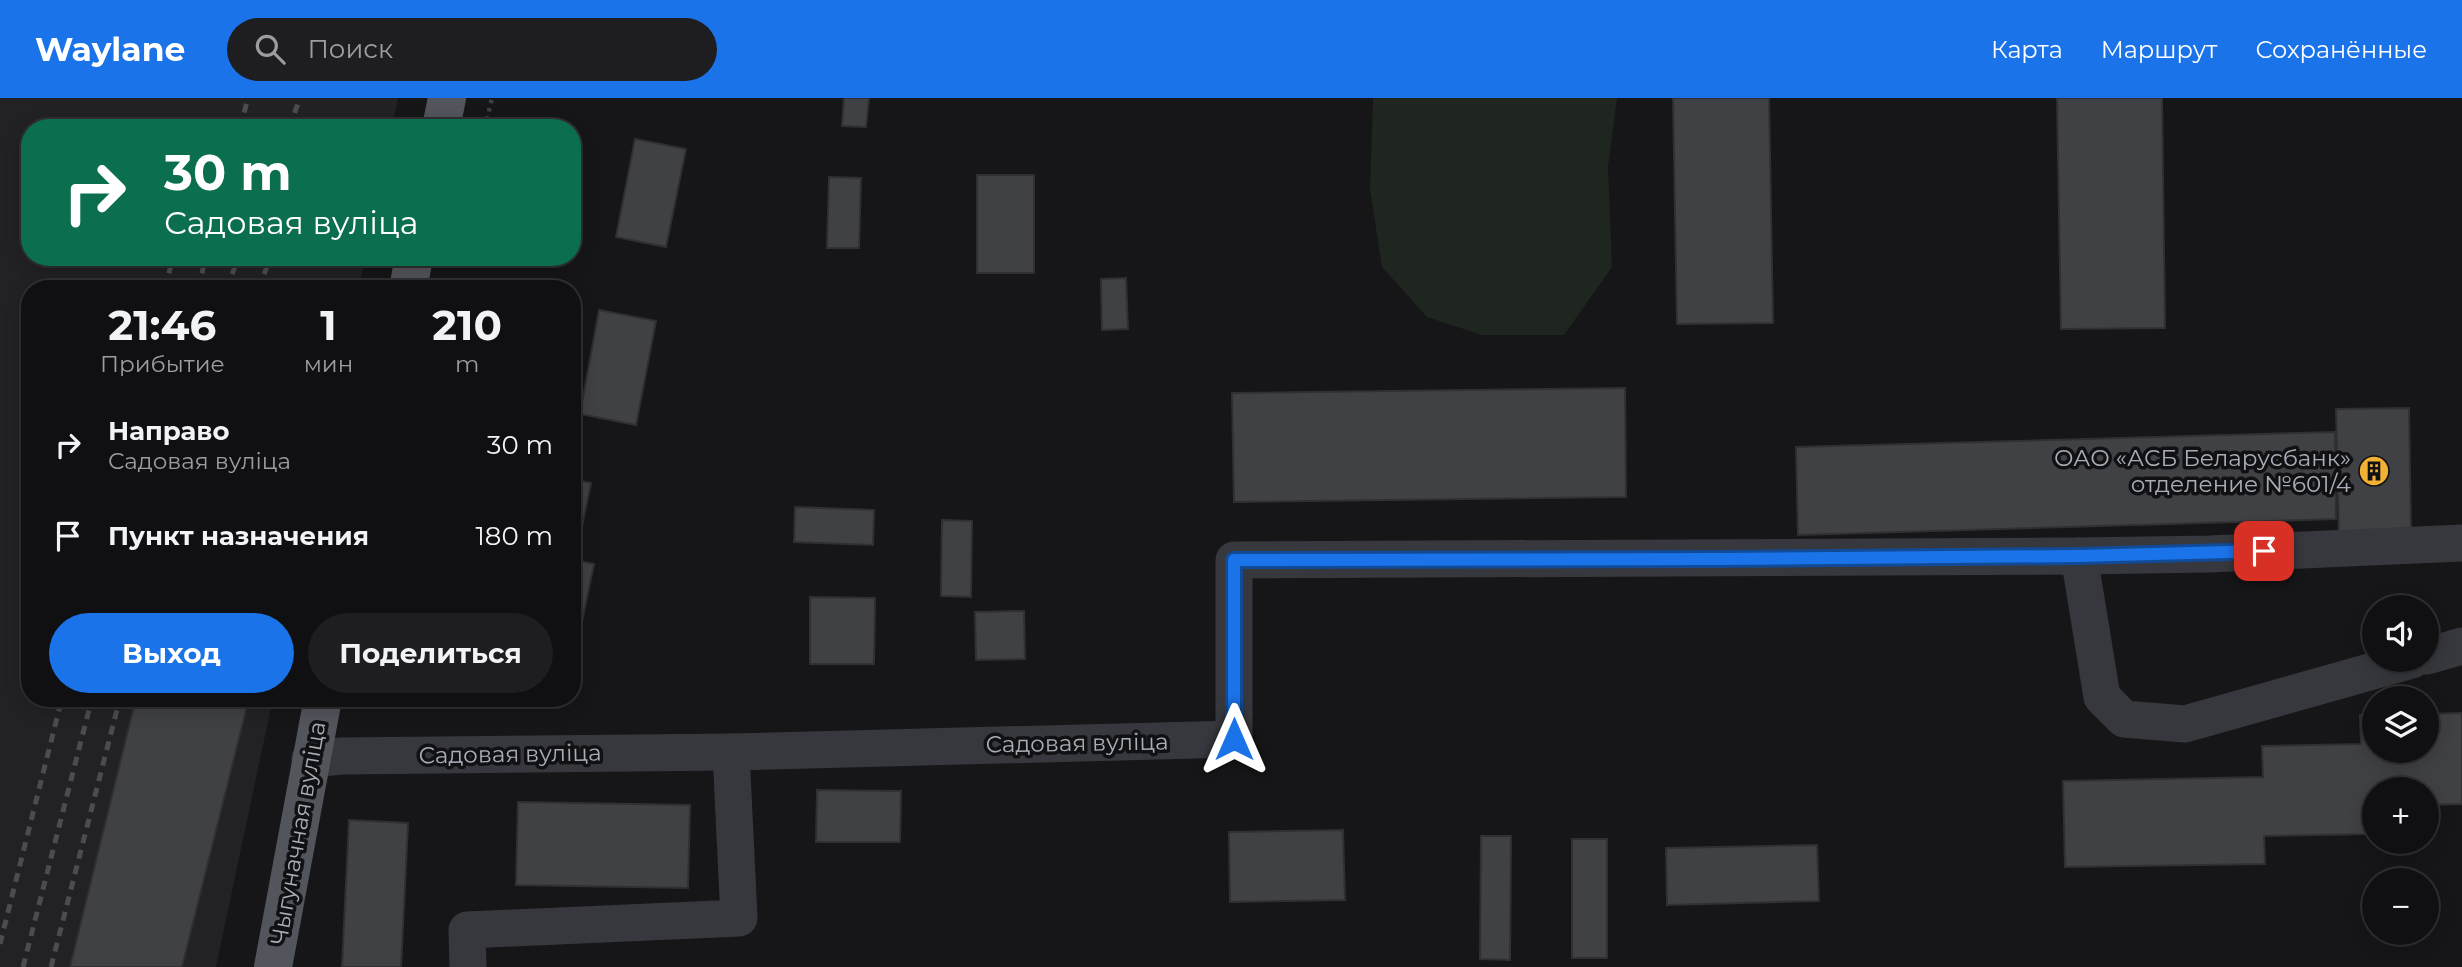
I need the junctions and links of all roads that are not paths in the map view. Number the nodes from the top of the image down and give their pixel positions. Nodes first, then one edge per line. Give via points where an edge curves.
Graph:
1 (447, 98) edge
2 (443, 119) edge
3 (2462, 543) edge
4 (2079, 556) junction
5 (2462, 646) edge
6 (2439, 653) edge
7 (2369, 672) edge
8 (321, 707) edge
9 (731, 752) junction
10 (310, 759) junction
11 (273, 967) edge
12 (468, 967) edge

1 - 2 main road
3 - 4 street, Садовая вуліца
4 - 7 street via 2102,697 2124,719 2185,724
4 - 9 street, Садовая вуліца via 1234,560 1234,739
5 - 6 street
8 - 10 main road, Чыгуначная вуліца
9 - 10 street, Садовая вуліца
9 - 12 street via 739,918 467,930
10 - 11 main road, Чыгуначная вуліца

